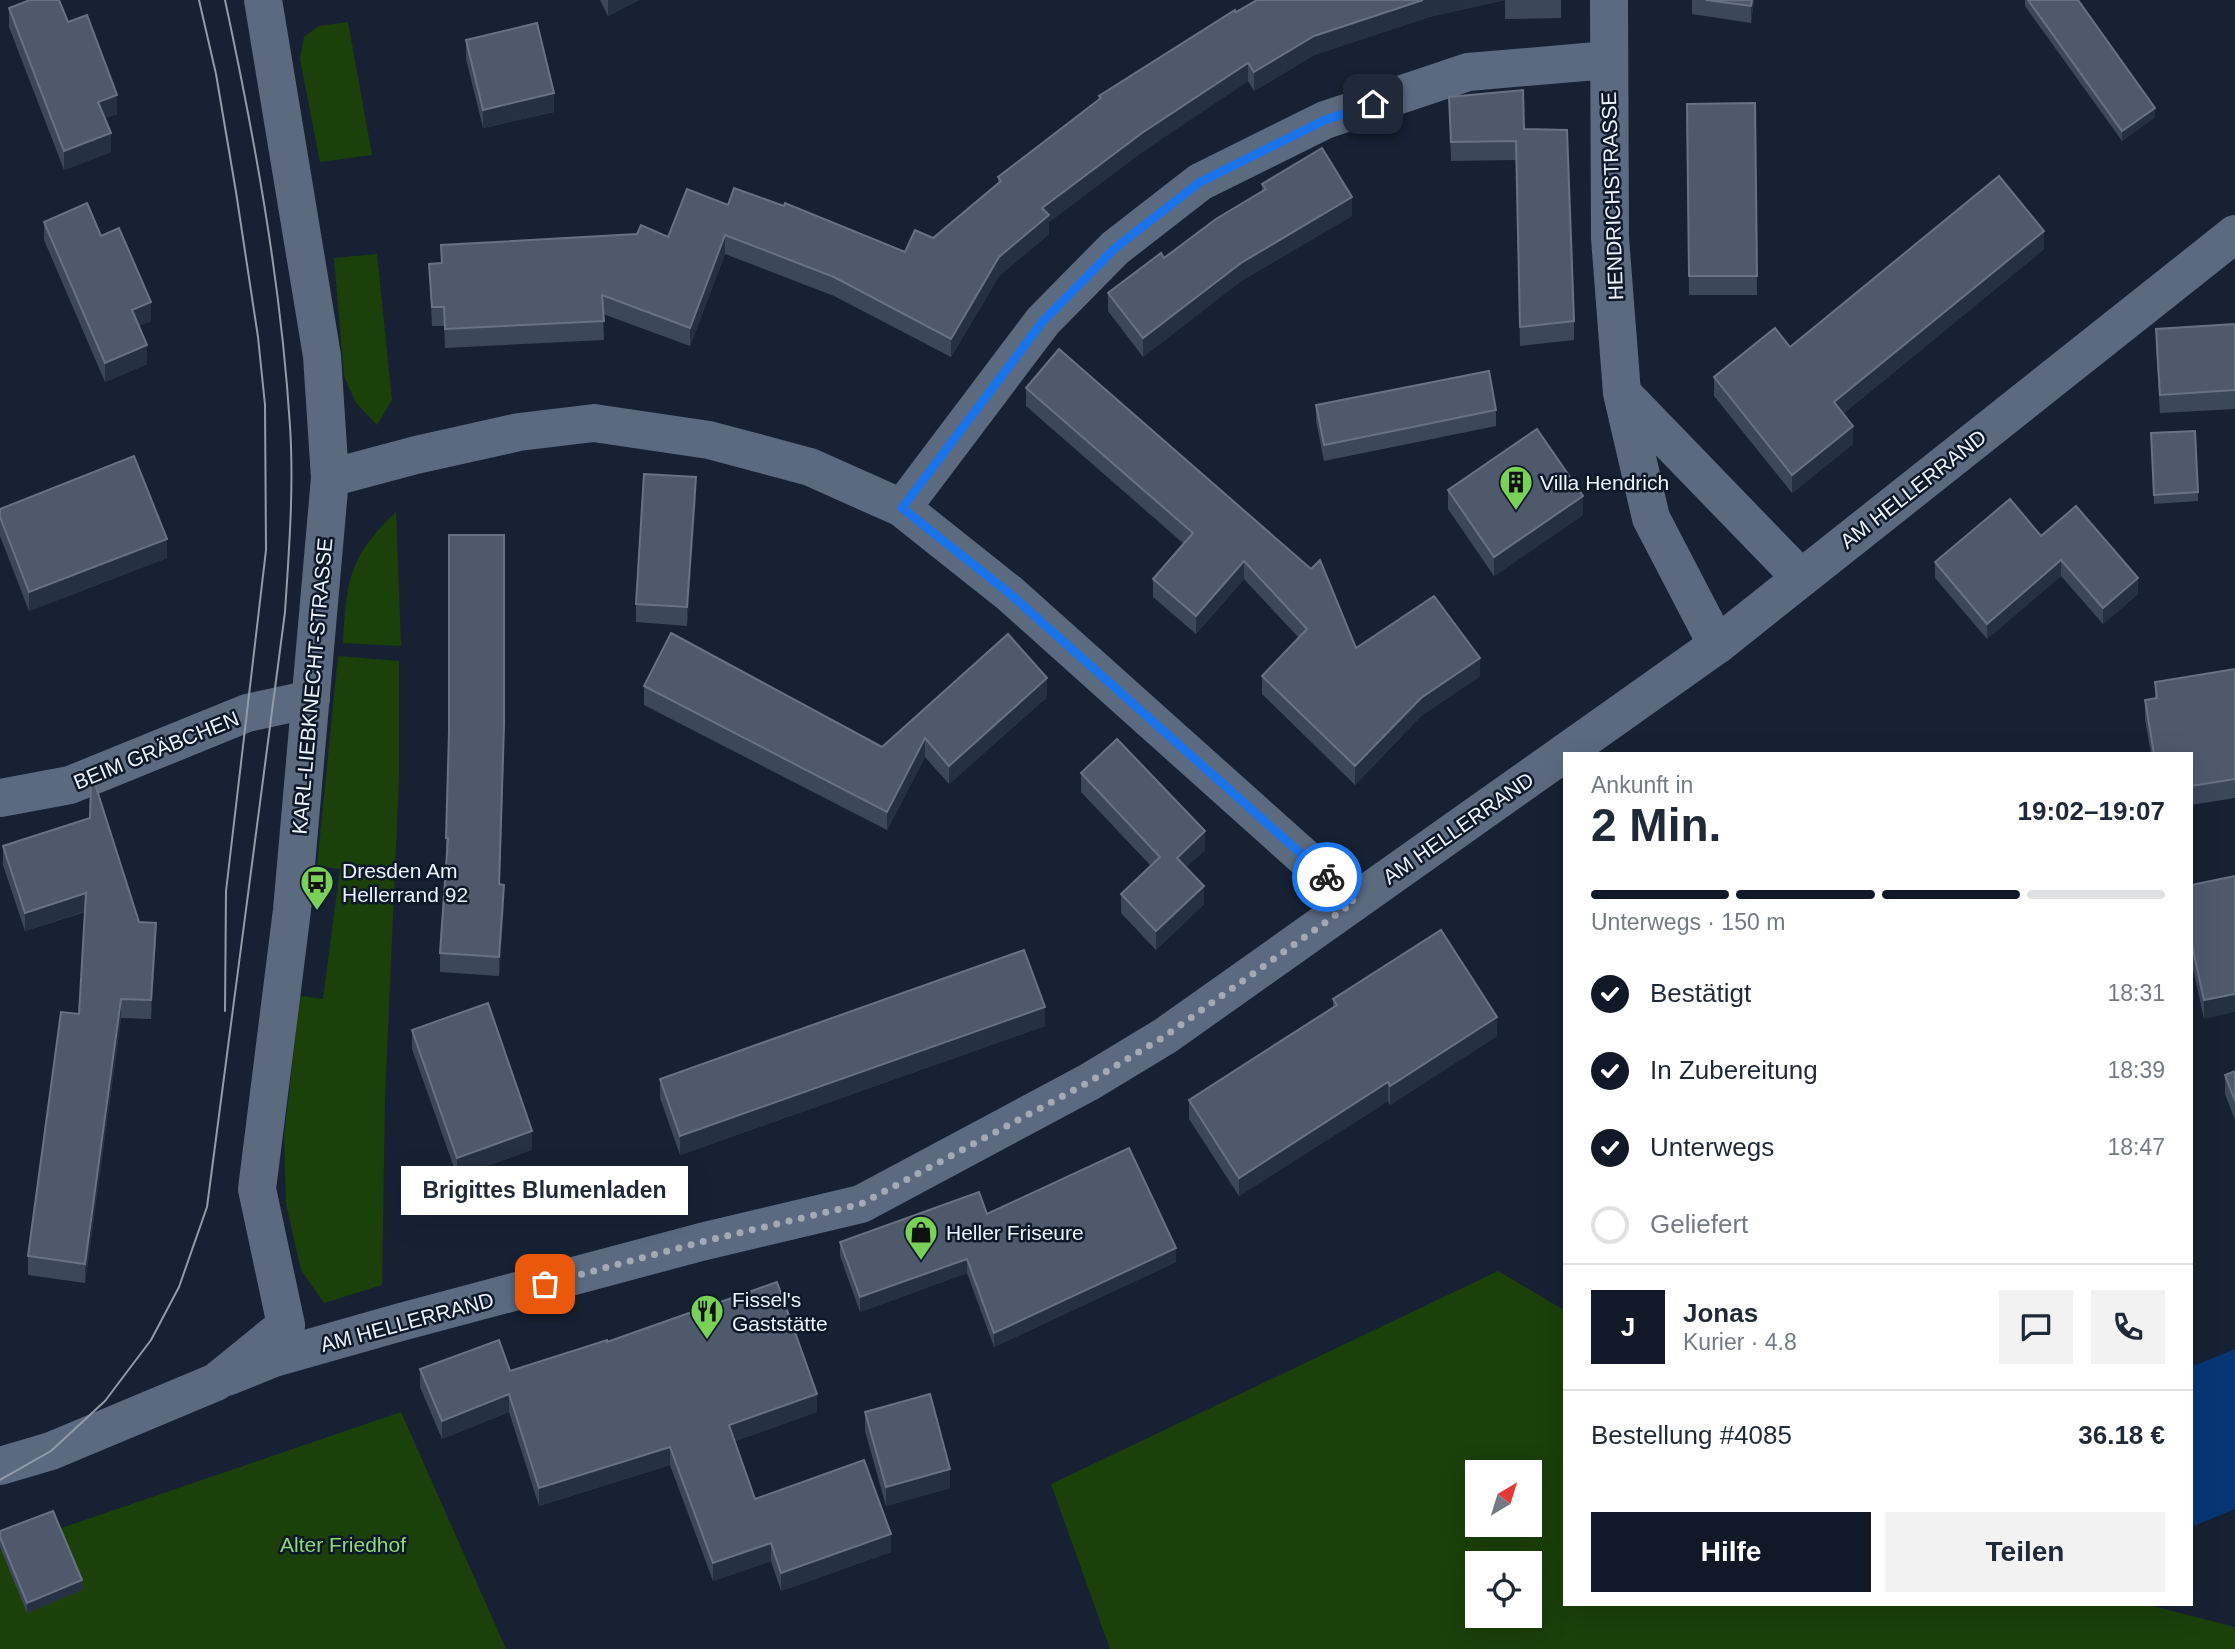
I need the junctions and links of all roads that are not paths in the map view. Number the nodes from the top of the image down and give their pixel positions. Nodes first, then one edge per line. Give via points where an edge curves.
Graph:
1 (1609, 0) edge
2 (267, 1) edge
3 (1608, 60) junction
4 (2235, 234) edge
5 (1622, 393) junction
6 (330, 478) junction
7 (902, 508) junction
8 (1801, 578) junction
9 (1717, 645) junction
10 (311, 699) junction
11 (1566, 752) edge
12 (1563, 754) edge
13 (0, 798) edge
14 (1354, 902) junction
15 (216, 1382) junction
16 (0, 1466) edge

1 - 3 street, HENDRICHSTRASSE
2 - 6 street, KARL-LIEBKNECHT-STRASSE via 322,356
3 - 5 street, HENDRICHSTRASSE via 1610,238
3 - 7 street via 1468,72 1325,120 1200,182 1115,248 1043,321
4 - 8 street, AM HELLERRAND
5 - 8 street
5 - 9 street, HENDRICHSTRASSE via 1651,518
6 - 7 street via 519,432 594,423 709,440 810,467
6 - 10 street, KARL-LIEBKNECHT-STRASSE
7 - 14 street via 1009,593
8 - 9 street, AM HELLERRAND
9 - 11 street, AM HELLERRAND
10 - 13 street, BEIM GRÄBCHEN via 247,713 70,785
10 - 15 street, KARL-LIEBKNECHT-STRASSE via 292,910 257,1189 286,1325
12 - 14 street, AM HELLERRAND
14 - 15 street, AM HELLERRAND via 1165,1036 1089,1082 861,1204 401,1322 274,1358
15 - 16 street, AM HELLERRAND via 51,1451

